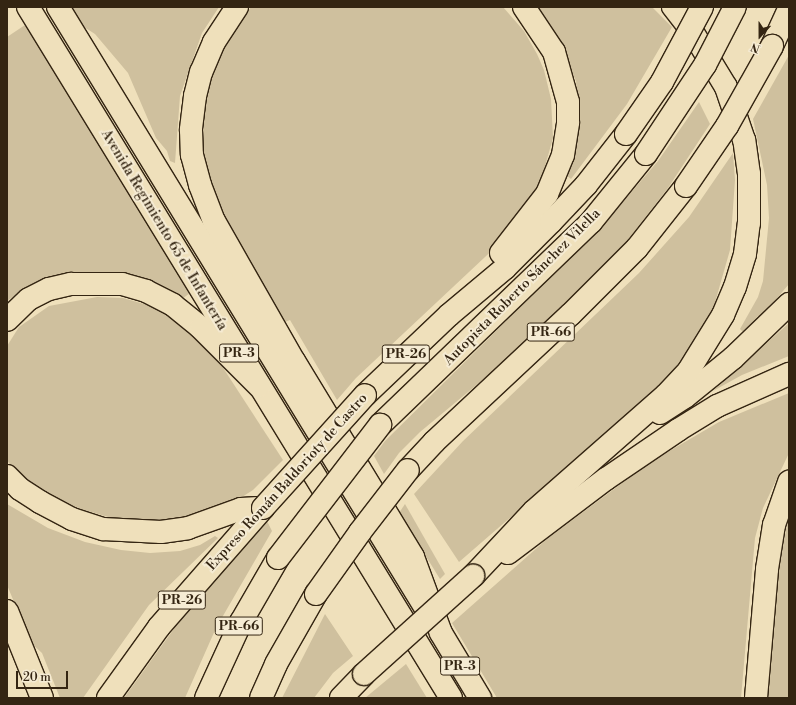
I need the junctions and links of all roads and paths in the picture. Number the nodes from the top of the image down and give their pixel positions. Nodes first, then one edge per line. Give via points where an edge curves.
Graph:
1 (28, 7) edge
2 (58, 7) edge
3 (237, 7) edge
4 (524, 7) edge
5 (673, 7) edge
6 (702, 7) edge
7 (735, 7) edge
8 (789, 9) edge
9 (789, 304) edge
10 (449, 314) junction
11 (7, 320) edge
12 (789, 374) edge
13 (259, 386) junction
14 (625, 432) junction
15 (7, 476) edge
16 (789, 482) edge
17 (263, 508) junction
18 (474, 576) junction
19 (7, 611) edge
20 (441, 633) junction
21 (42, 698) edge
22 (108, 698) edge
23 (206, 698) edge
24 (261, 698) edge
25 (341, 698) edge
26 (451, 698) edge
27 (480, 698) edge
28 (756, 698) edge

1 - 13 main road, Avenida Regimiento 65 de Infantería / PR-3
2 - 20 main road, Avenida Regimiento 65 de Infantería / PR-3
3 - 20 main road via 214,42 201,72 195,96 191,130 192,155 200,185 214,222 294,361 413,557
4 - 10 main road via 551,46 562,75 568,102 563,155 550,188 534,212
5 - 14 main road via 692,30 717,71 733,107 744,140 749,174 749,223 745,254 735,286 723,316 706,346 689,370 666,395
6 - 10 main road, bridge via 662,82 586,185 505,268
7 - 23 main road, Autopista Roberto Sánchez Vilella / PR-66, bridge via 705,65 646,154 591,222 380,425 278,558 242,622
8 - 24 main road, PR-66, bridge via 772,46 727,126 686,186 637,248 571,314 434,442 408,470 316,594 276,664
9 - 14 main road via 762,332 685,397
10 - 17 main road, Expreso Román Baldorioty de Castro / PR-26, bridge via 365,395
11 - 13 main road via 29,298 49,289 78,283 122,284 146,290 173,305 201,328
12 - 18 main road via 717,406 678,430 606,479 546,526
13 - 26 main road, Avenida Regimiento 65 de Infantería / PR-3
14 - 18 main road via 534,511
15 - 17 main road via 20,489 40,502 72,519 103,529 161,532 188,528 241,509
16 - 28 main road via 774,525 767,570
17 - 22 main road, Expreso Román Baldorioty de Castro / PR-26 via 159,626
18 - 25 main road, bridge via 364,674
19 - 21 main road
20 - 27 main road, Avenida Regimiento 65 de Infantería / PR-3

